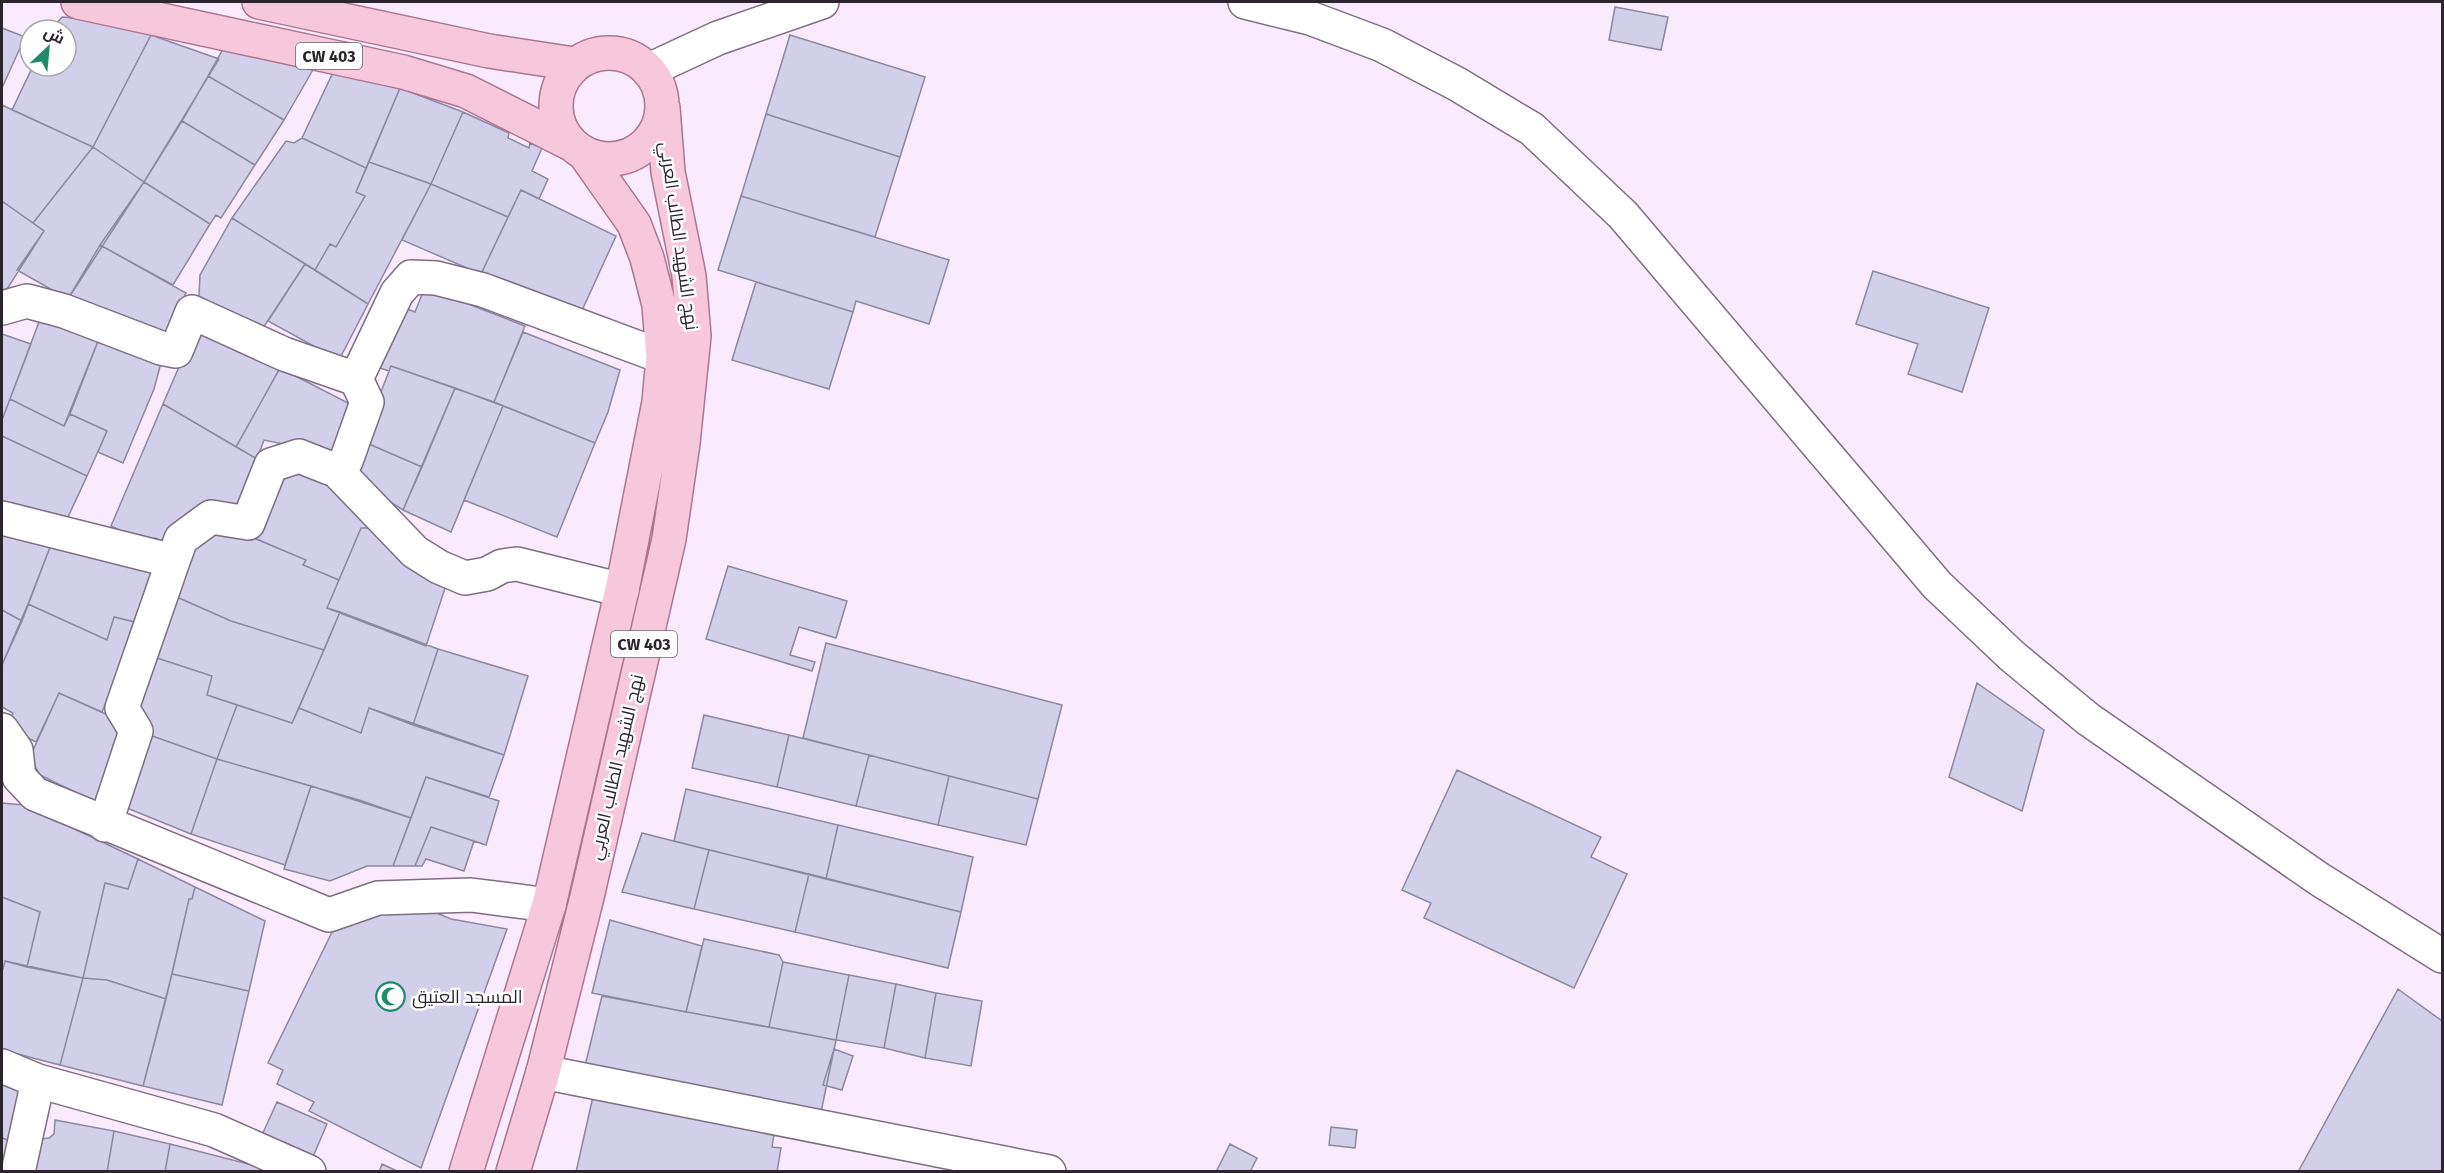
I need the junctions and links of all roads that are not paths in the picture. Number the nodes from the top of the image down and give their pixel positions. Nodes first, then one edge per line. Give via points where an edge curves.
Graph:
1 (78, 2) edge
2 (259, 2) edge
3 (822, 2) edge
4 (1245, 2) edge
5 (574, 64) junction
6 (650, 70) junction
7 (663, 108) junction
8 (577, 148) junction
9 (2, 308) edge
10 (663, 357) junction
11 (356, 379) junction
12 (337, 471) junction
13 (2, 518) edge
14 (173, 561) junction
15 (622, 590) junction
16 (2, 730) edge
17 (2, 790) edge
18 (35, 794) junction
19 (105, 825) junction
20 (549, 905) junction
21 (2442, 956) edge
22 (2, 1066) edge
23 (543, 1072) junction
24 (38, 1081) junction
25 (18, 1172) edge
26 (309, 1172) edge
27 (466, 1172) edge
28 (513, 1172) edge
29 (1049, 1172) edge

1 - 8 main road, نهج الشهيد الطالب العربي / CW 403 via 403,72 466,91
2 - 5 main road, CW 403 via 489,51
3 - 6 street via 718,38
4 - 21 street via 1310,18 1382,45 1532,129 1623,214 1937,585 2012,656 2098,726 2319,879
5 - 6 main road via 597,54 621,53
5 - 8 main road via 556,94 555,111 560,128
6 - 7 main road
7 - 8 main road via 654,133 636,152 619,159 601,159
7 - 23 main road, نهج الشهيد الطالب العربي / CW 403 via 668,172 688,276 694,336 683,443 669,538
8 - 10 main road, نهج الشهيد الطالب العربي / CW 403 via 634,224 659,305
9 - 11 street via 27,301 176,351 192,312 284,354
10 - 11 street via 483,290 436,278 411,277 397,293
10 - 15 main road, نهج الشهيد الطالب العربي / CW 403 via 659,402
11 - 12 street via 367,402 346,461
12 - 14 street via 299,456 271,465 248,523 211,517 180,539
12 - 15 street via 415,552 465,578 517,564
13 - 14 street
14 - 19 street via 123,708 136,731
15 - 20 main road, نهج الشهيد الطالب العربي / CW 403
16 - 18 street via 16,750 19,777
17 - 18 street
18 - 19 street
19 - 20 street via 329,915 378,898 471,895
20 - 27 main road, نهج الشهيد الطالب العربي / CW 403
22 - 24 street
23 - 28 main road, نهج الشهيد الطالب العربي / CW 403
23 - 29 street
24 - 25 street
24 - 26 street via 214,1130

